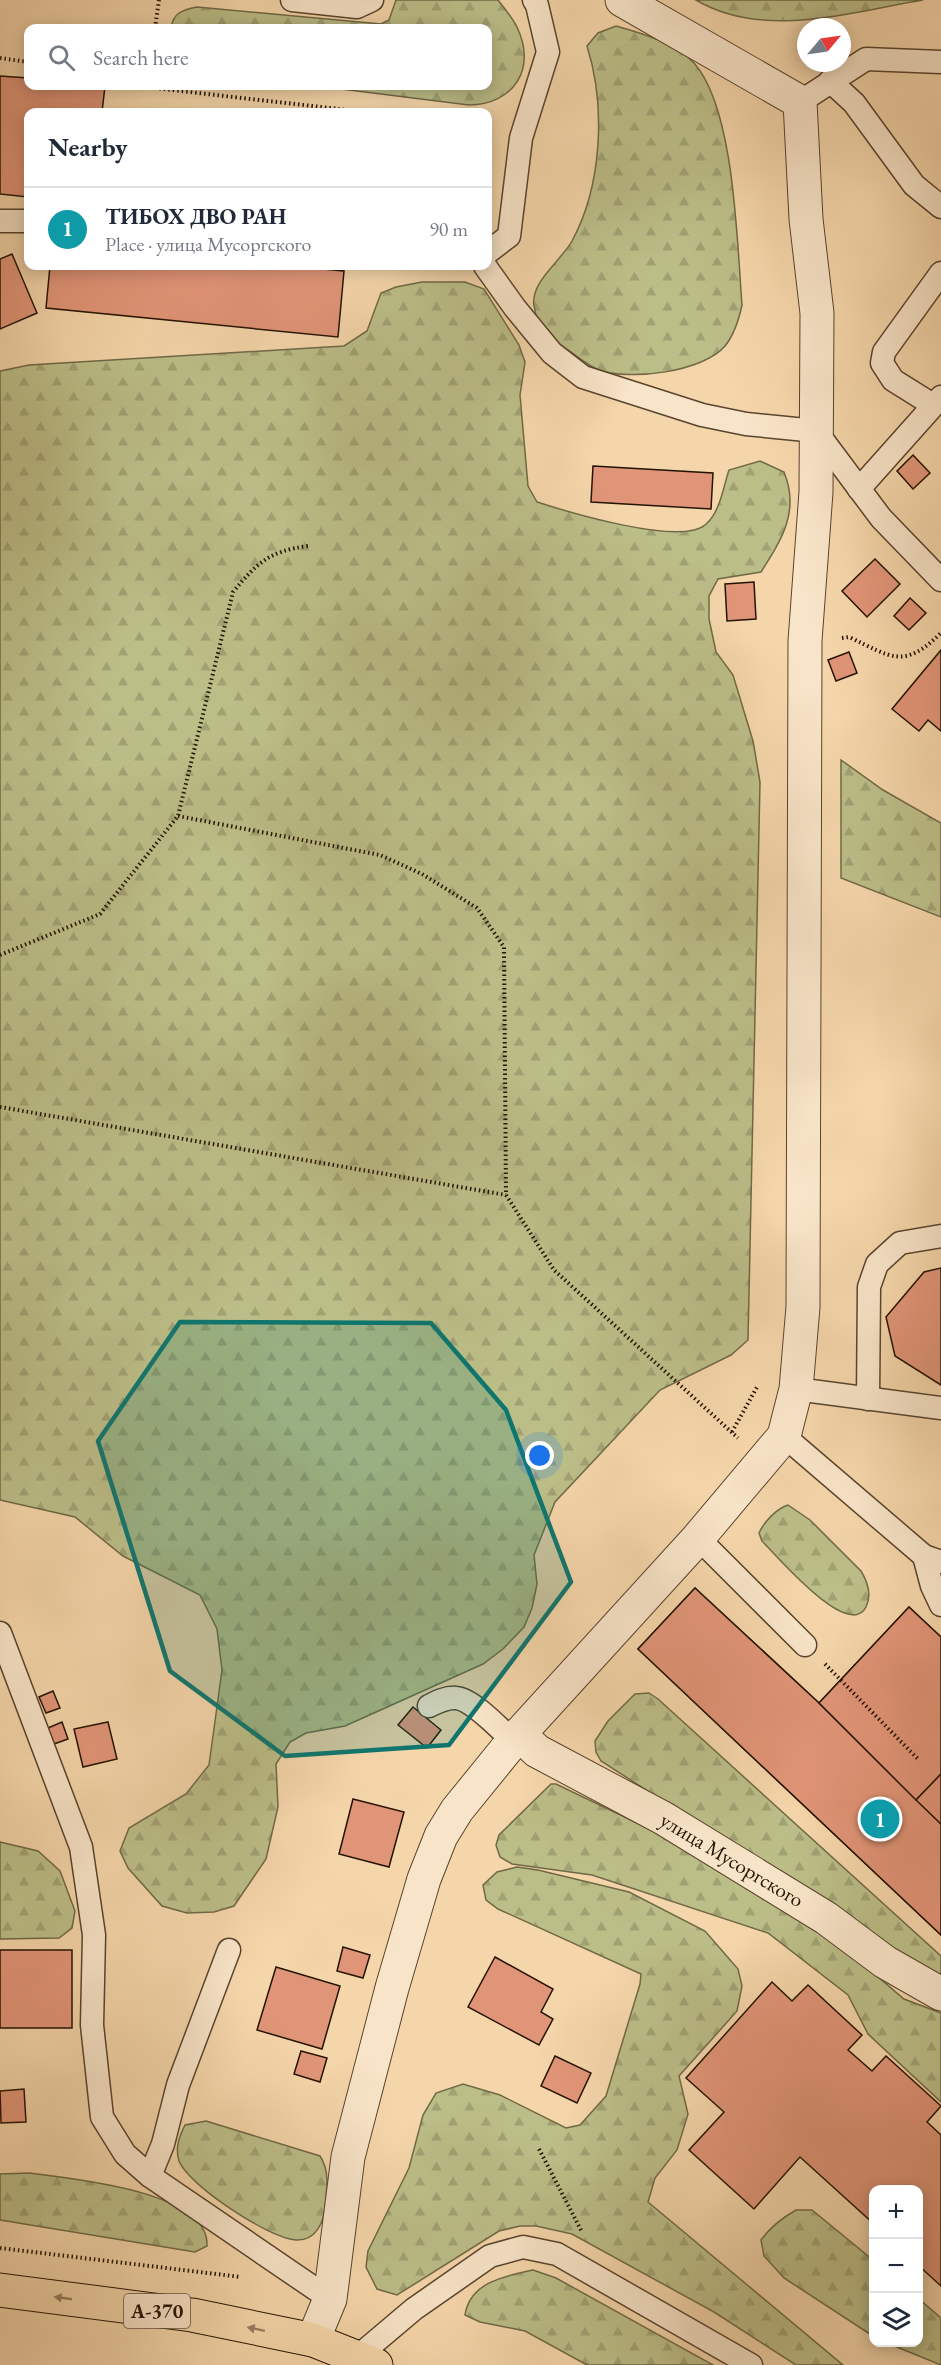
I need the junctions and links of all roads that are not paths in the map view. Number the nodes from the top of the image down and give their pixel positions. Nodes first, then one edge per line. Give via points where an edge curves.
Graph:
1 (292, 0) edge
2 (372, 0) edge
3 (534, 0) edge
4 (622, 0) edge
5 (941, 62) edge
6 (830, 81) junction
7 (800, 102) junction
8 (941, 207) edge
9 (24, 220) edge
10 (0, 221) edge
11 (492, 249) edge
12 (487, 270) edge
13 (941, 273) edge
14 (937, 401) edge
15 (816, 431) junction
16 (859, 489) junction
17 (941, 580) edge
18 (941, 1236) edge
19 (795, 1389) junction
20 (868, 1399) junction
21 (941, 1408) edge
22 (784, 1436) junction
23 (698, 1538) junction
24 (932, 1559) edge
25 (941, 1605) edge
26 (0, 1633) edge
27 (805, 1645) dead end
28 (429, 1706) dead end
29 (516, 1737) junction
30 (229, 1950) dead end
31 (941, 1994) edge
32 (150, 2176) junction
33 (0, 2290) edge
34 (330, 2299) junction
35 (313, 2340) junction
36 (366, 2361) edge
37 (751, 2365) edge

1 - 2 lane via 357,7
3 - 11 lane via 548,52 520,138 509,236
4 - 7 street
5 - 6 lane via 867,59
6 - 7 lane
6 - 8 lane via 854,103 914,185
7 - 15 street via 806,219 817,313
9 - 10 lane
12 - 15 lane via 552,353 583,377 702,415
13 - 14 lane via 884,352 882,363 893,380
14 - 16 lane
15 - 16 lane
15 - 19 street via 816,492 805,641 803,1307
16 - 17 lane via 881,518
18 - 20 lane via 900,1243 877,1264 869,1287
19 - 20 lane
19 - 22 street
20 - 21 lane
22 - 23 street
22 - 24 lane
23 - 27 lane
23 - 29 street
24 - 25 lane via 932,1586
26 - 32 lane via 81,1847 94,1935 92,2025 102,2118 125,2154
28 - 29 lane via 458,1698
29 - 31 street, улица Мусоргского via 663,1818
29 - 34 street via 457,1810 441,1836 424,1879 348,2157
30 - 32 lane via 178,2085 163,2144
32 - 34 lane
35 -> 33 highway, А-370 via 192,2316
34 - 35 street
35 - 36 highway
36 - 37 lane via 414,2309 490,2256 523,2247 557,2254

